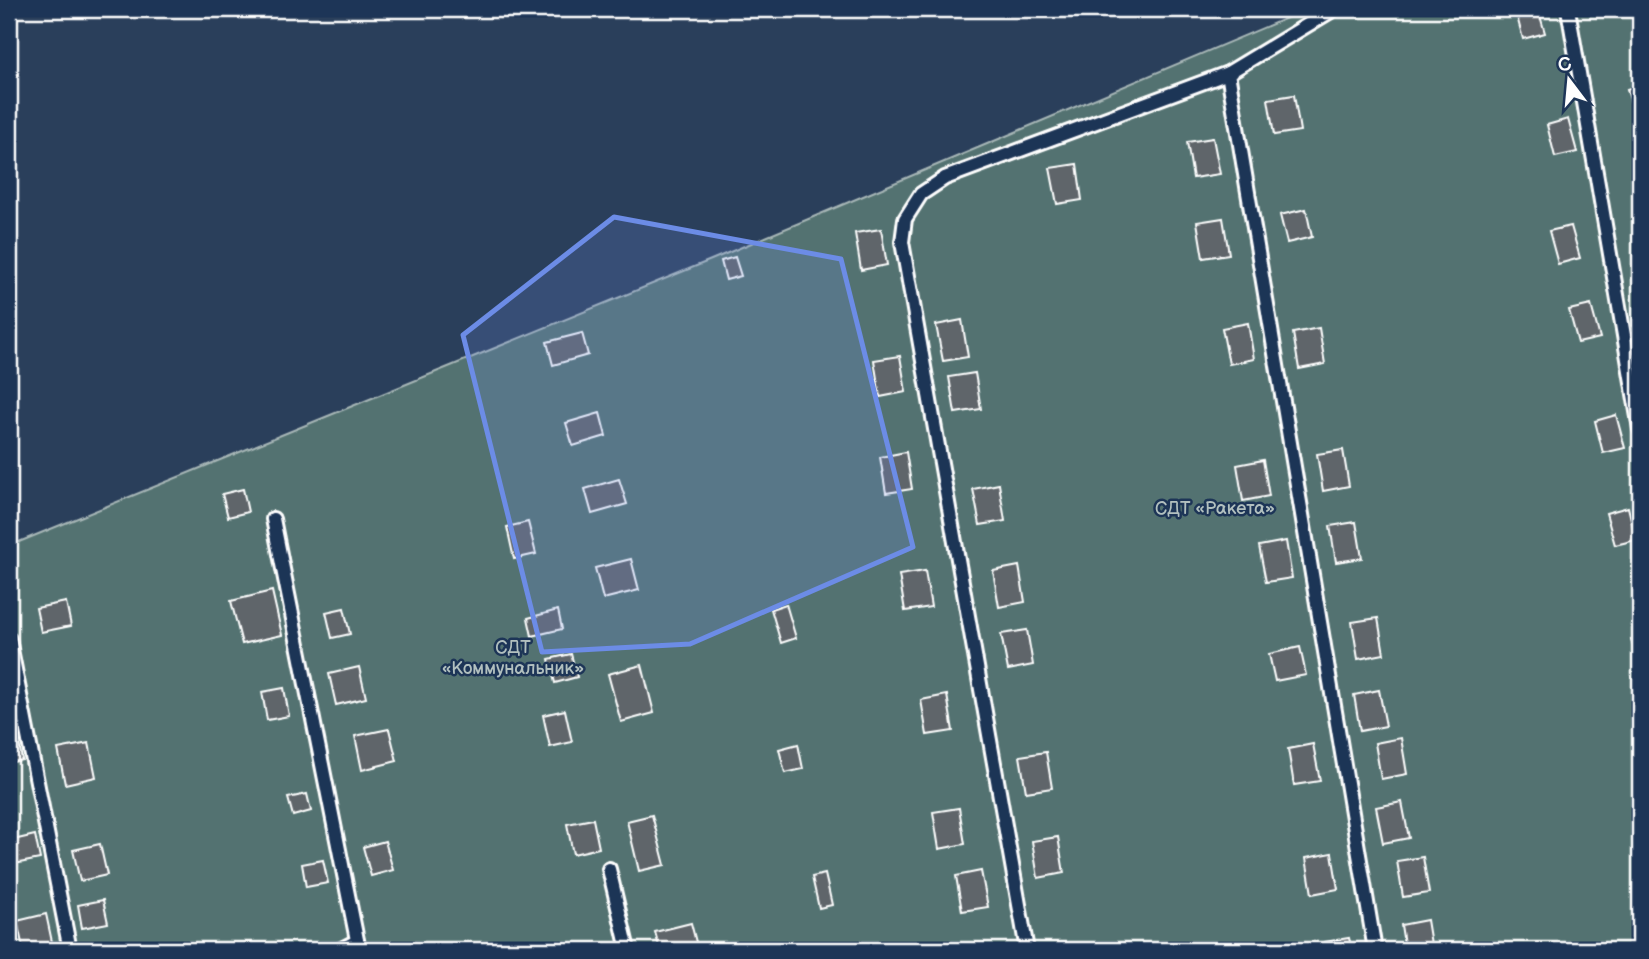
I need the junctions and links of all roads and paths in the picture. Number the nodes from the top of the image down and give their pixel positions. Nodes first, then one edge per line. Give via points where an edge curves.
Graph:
1 (1334, 9) edge
2 (1568, 9) edge
3 (1228, 73) junction
4 (1640, 429) edge
5 (273, 519) dead end
6 (9, 639) edge
7 (608, 869) dead end
8 (358, 946) edge
9 (70, 950) edge
10 (340, 950) edge
11 (628, 950) edge
12 (1027, 950) edge
13 (1375, 950) edge

1 - 3 lane
2 - 4 lane
3 - 12 lane via 945,178 921,194 905,219 902,242
3 - 13 lane
5 - 8 lane
6 - 9 lane
7 - 11 lane
8 - 10 lane

